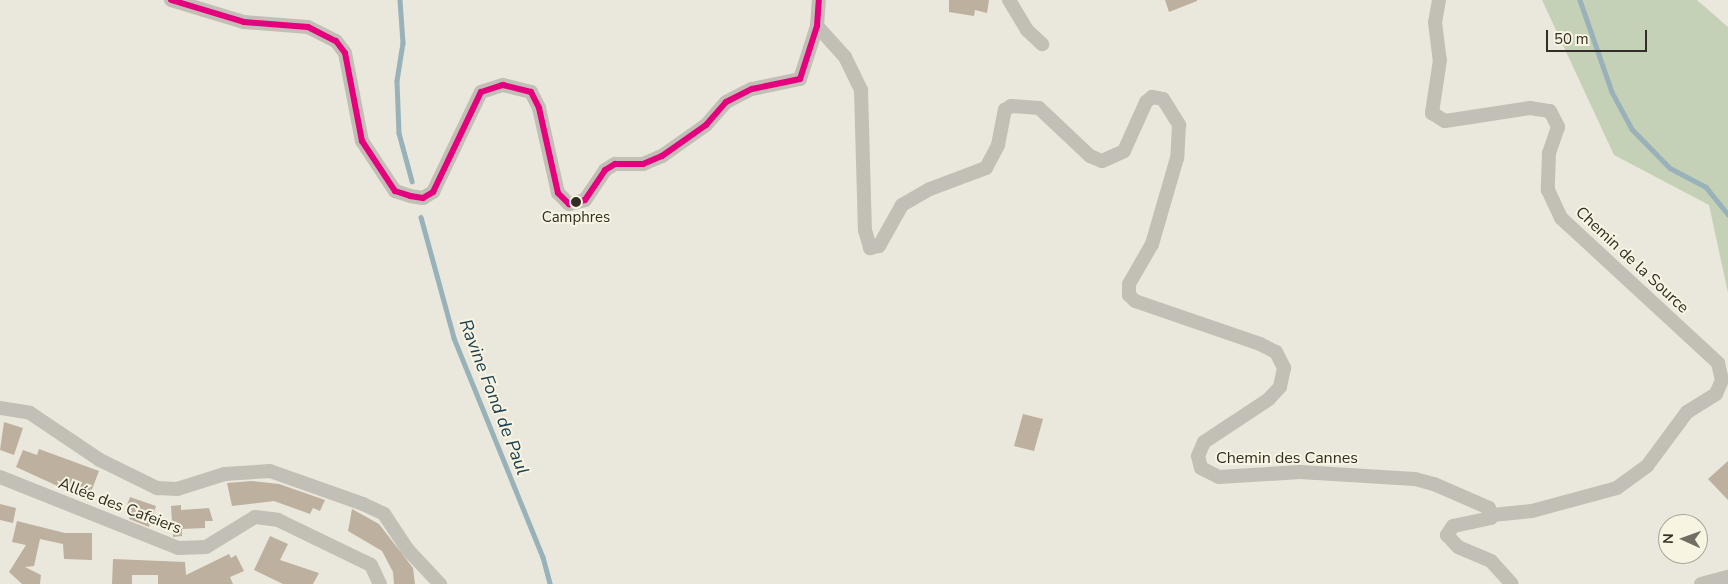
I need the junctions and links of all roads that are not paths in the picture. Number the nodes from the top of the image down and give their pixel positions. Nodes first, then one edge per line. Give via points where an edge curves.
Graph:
1 (171, 0) edge
2 (818, 0) edge
3 (1009, 0) edge
4 (1439, 0) edge
5 (817, 26) junction
6 (1042, 44) dead end
7 (0, 408) edge
8 (0, 478) edge
9 (1492, 515) junction
10 (1728, 577) edge
11 (380, 584) edge
12 (440, 584) edge
13 (1512, 584) edge
14 (1701, 584) edge

1 - 5 street via 244,22 308,27 336,41 345,53 362,141 394,191 423,198 433,192 481,92 503,85 530,92 539,108 558,193 568,204 585,200 605,170 615,164 643,164 662,156 706,125 726,102 752,89 800,79
2 - 5 street
3 - 6 street via 1027,30
4 - 9 street, Chemin de la Source via 1435,22 1440,60 1432,113 1446,120 1530,108 1550,111 1558,127 1550,153 1548,190 1561,218 1718,363 1722,380 1716,394 1687,412 1647,466 1616,488 1532,511
5 - 9 street, Chemin des Cannes via 845,57 861,90 865,230 870,248 879,246 902,205 930,189 986,168 998,145 1005,110 1011,106 1039,108 1090,156 1102,161 1124,151 1146,102 1158,96 1177,117 1177,158 1152,244 1132,278 1129,295 1135,301 1260,344 1276,352 1284,368 1280,387 1269,399 1204,442 1198,456 1201,468 1219,477 1300,472 1415,479 1484,505
7 - 12 street via 30,413 100,460 157,488 177,488 225,474 270,471 363,504 384,514 408,550
8 - 11 street, Allée des Cafeiers via 178,548 206,547 255,517 278,520 371,565
9 - 13 street via 1482,521 1453,526 1447,535 1458,547 1491,561
10 - 14 street

